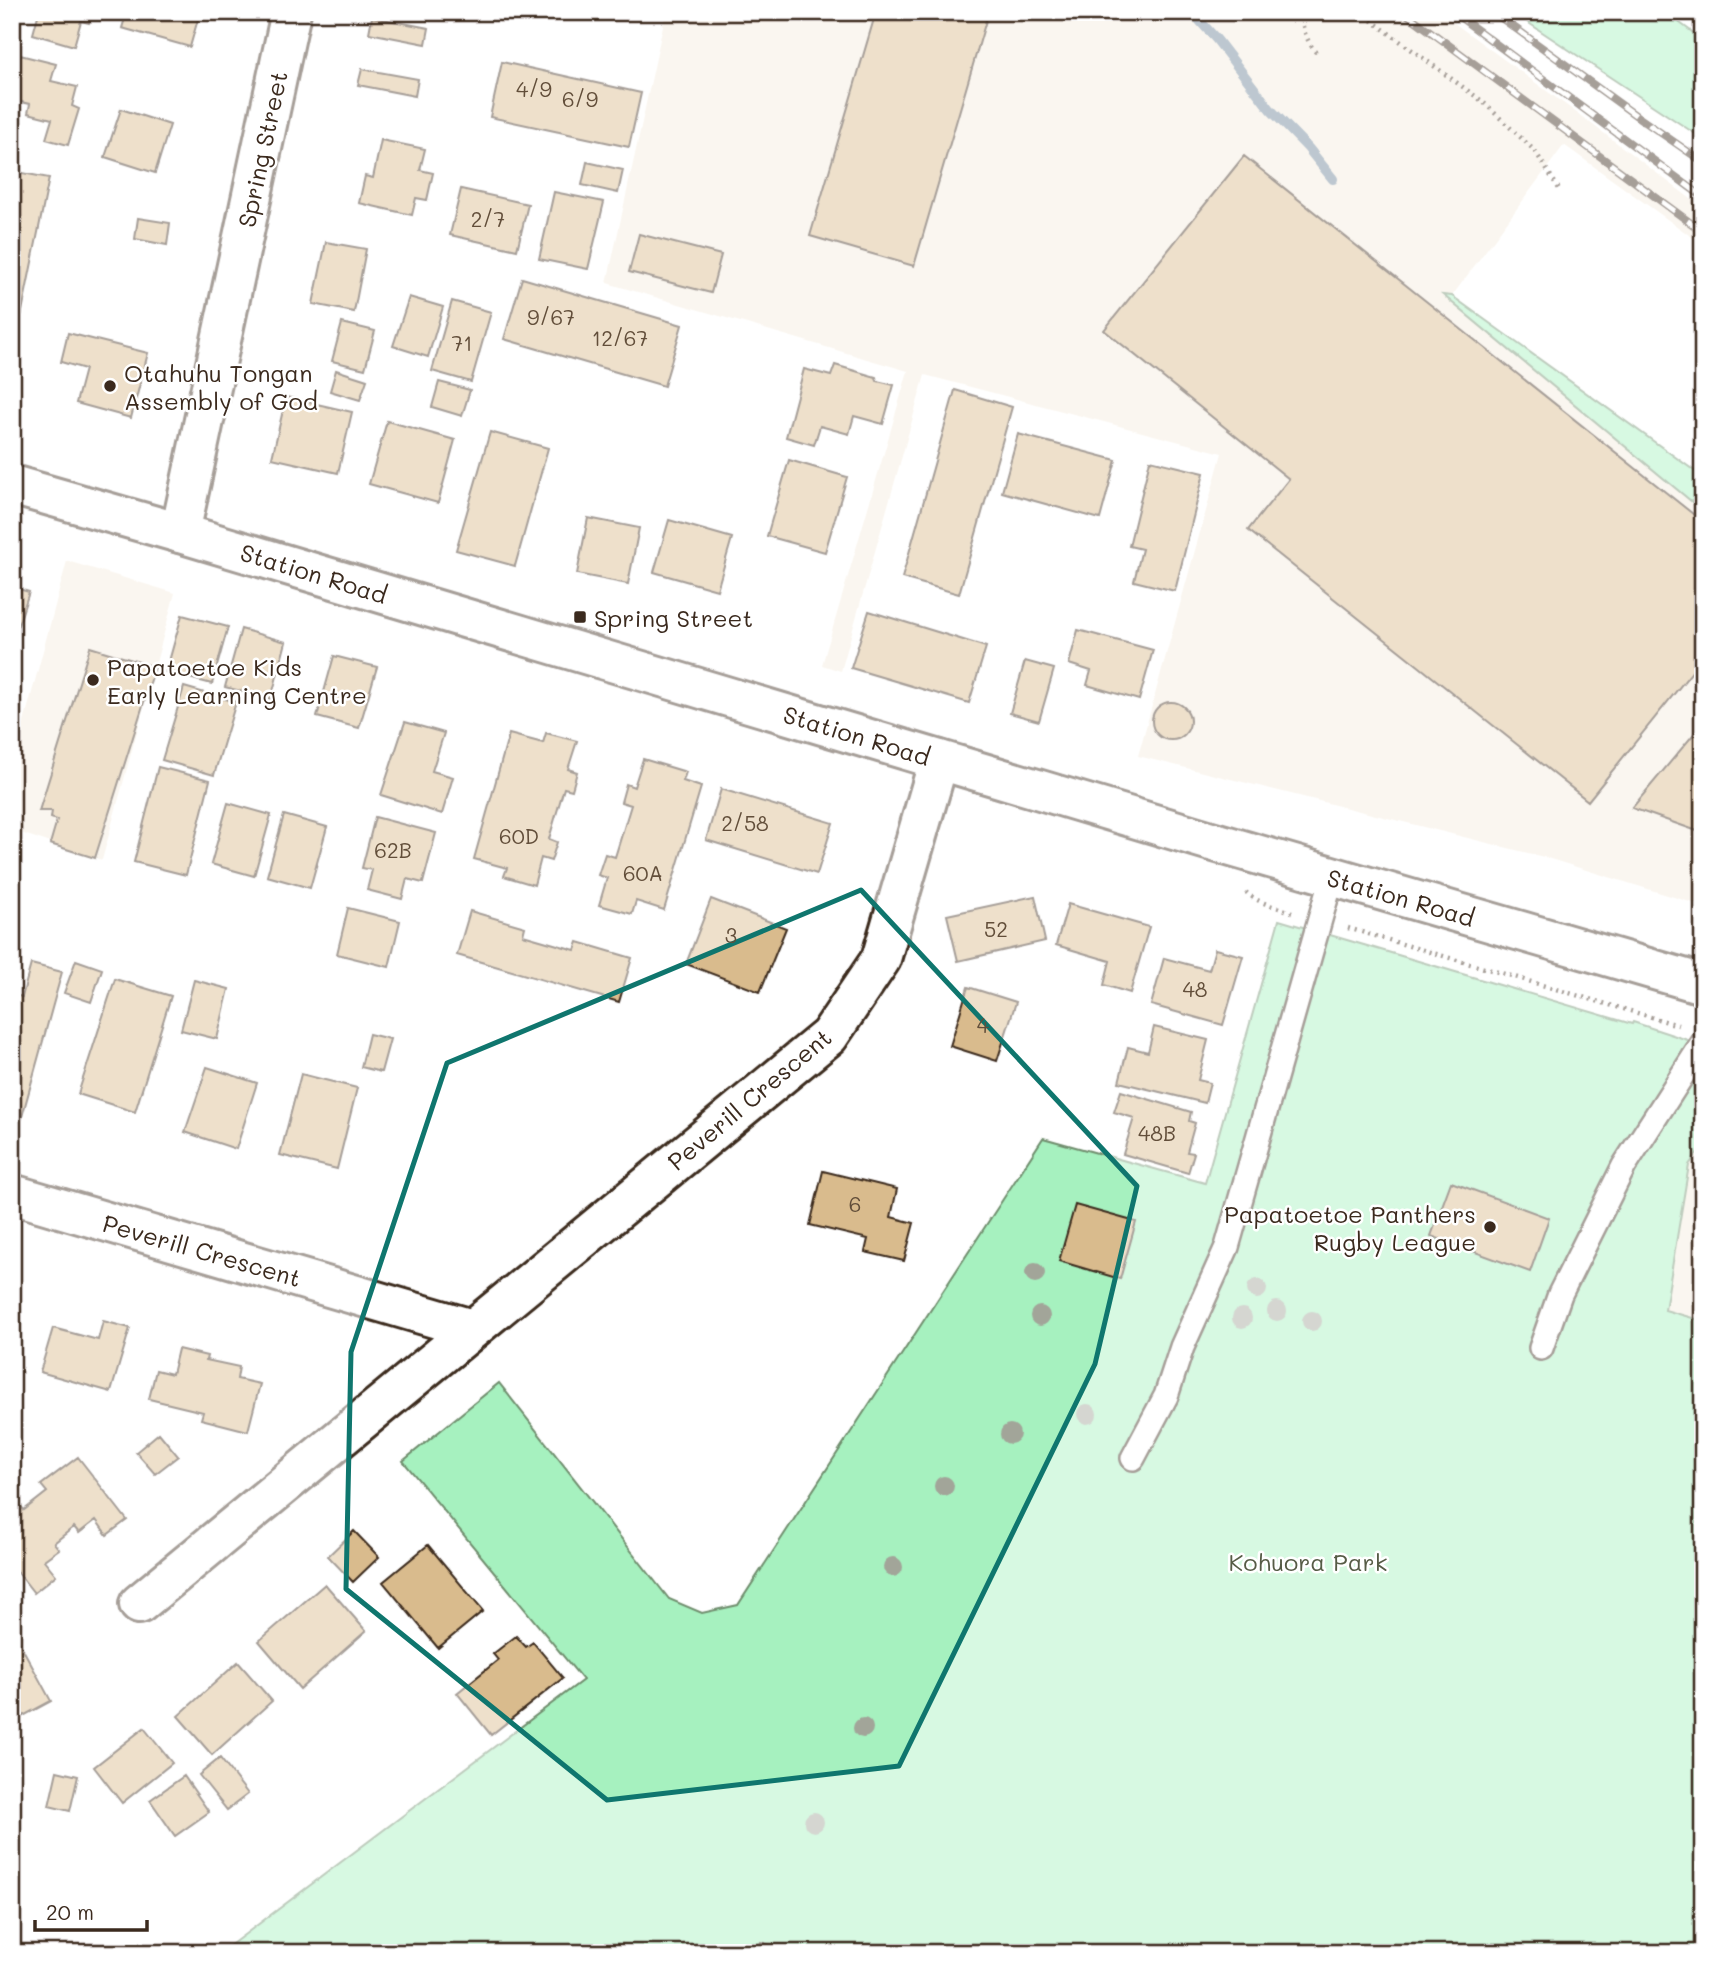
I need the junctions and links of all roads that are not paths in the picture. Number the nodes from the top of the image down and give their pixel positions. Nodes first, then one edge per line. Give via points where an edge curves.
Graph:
1 (290, 12) edge
2 (12, 485) edge
3 (180, 533) junction
4 (939, 760) junction
5 (1332, 877) junction
6 (1703, 984) edge
7 (1696, 1036) edge
8 (12, 1194) edge
9 (472, 1329) junction
10 (1541, 1348) dead end
11 (1133, 1458) dead end
12 (139, 1604) dead end

1 - 3 street, Spring Street
2 - 3 street, Station Road
3 - 4 street, Station Road
4 - 5 street, Station Road
4 - 9 street, Peverill Crescent via 881,959 829,1036
5 - 6 street, Station Road
5 - 11 lane via 1227,1247 1182,1347 1166,1396
7 - 10 lane via 1560,1294
8 - 9 street, Peverill Crescent
9 - 12 street, Peverill Crescent

